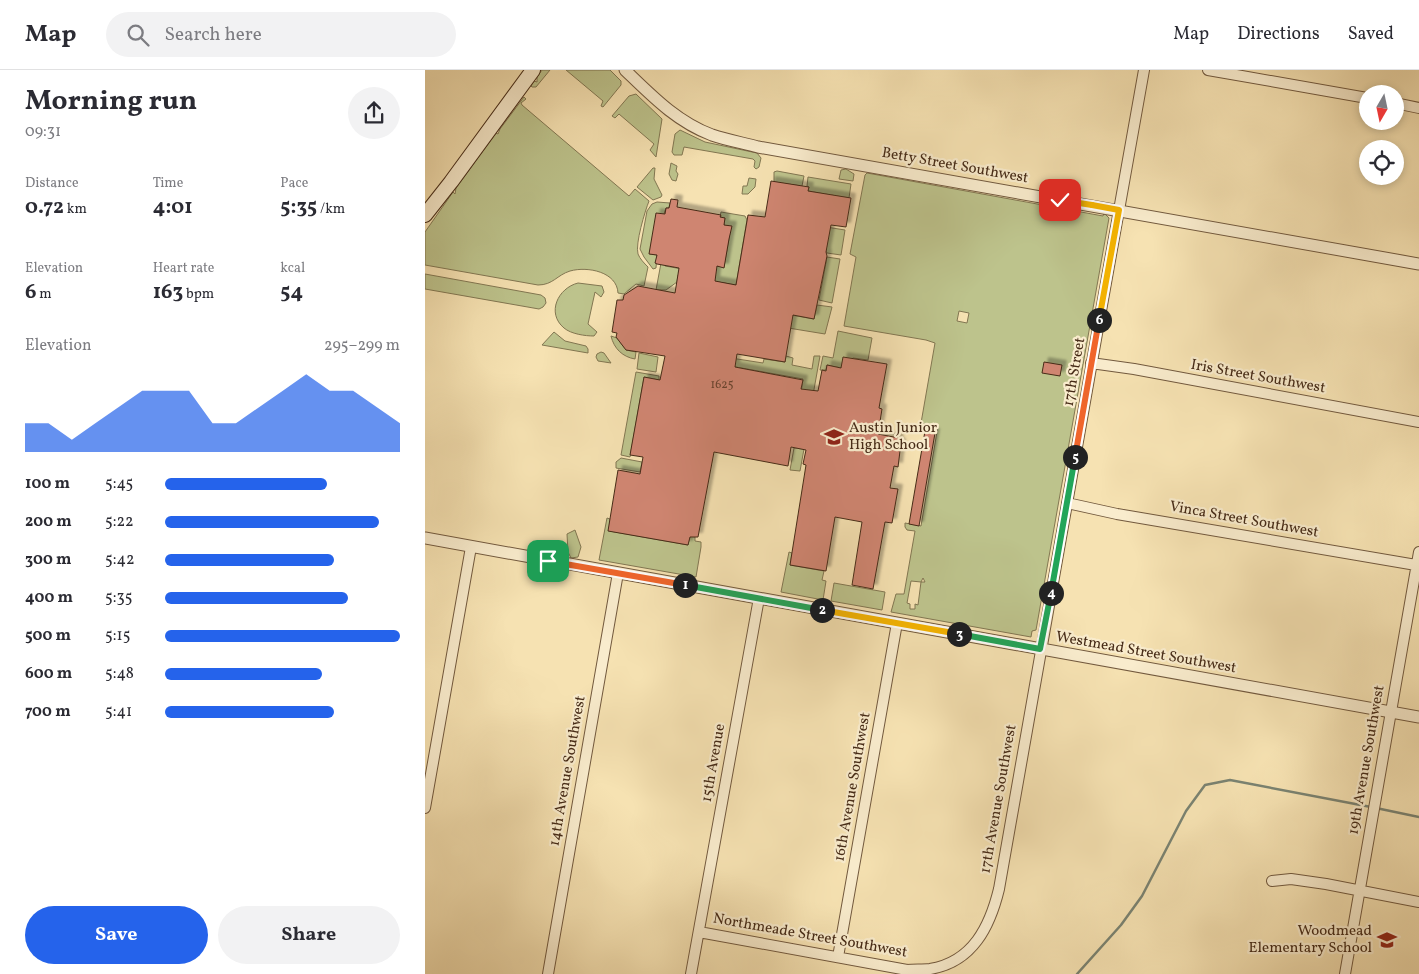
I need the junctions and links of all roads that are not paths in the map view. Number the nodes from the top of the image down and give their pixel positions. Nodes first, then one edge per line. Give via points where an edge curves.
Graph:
1 (533, 70) edge
2 (625, 70) edge
3 (1144, 70) edge
4 (1208, 70) edge
5 (1359, 97) edge
6 (1404, 105) edge
7 (1419, 108) edge
8 (1119, 210) junction
9 (425, 215) edge
10 (1419, 264) edge
11 (1091, 363) junction
12 (1419, 422) edge
13 (1067, 503) junction
14 (425, 538) edge
15 (471, 547) junction
16 (1419, 552) edge
17 (1417, 566) junction
18 (619, 573) junction
19 (759, 598) junction
20 (897, 623) junction
21 (1040, 649) junction
22 (1391, 712) junction
23 (1419, 717) edge
24 (430, 755) edge
25 (425, 808) edge
26 (1271, 881) dead end
27 (1359, 892) junction
28 (1419, 902) edge
29 (699, 932) junction
30 (970, 948) joint
31 (838, 957) junction
32 (547, 974) edge
33 (691, 974) edge
34 (1345, 974) edge

1 - 9 main road
2 - 8 street, Betty Street Southwest via 672,114 714,135 769,149
3 - 8 street, 17th Street
4 - 5 street
6 - 7 street
8 - 10 street, Betty Street Southwest
8 - 11 street, 17th Street
11 - 12 street, Iris Street Southwest
11 - 13 street, 17th Street
13 - 17 street, Vinca Street Southwest
13 - 21 street, 17th Street
14 - 15 street, Westmead Street Southwest
15 - 18 street, Westmead Street Southwest
15 - 24 street
16 - 17 street, 19th Avenue Southwest
17 - 22 street, 19th Avenue Southwest
18 - 19 street, Westmead Street Southwest
18 - 32 street, 14th Avenue Southwest
19 - 20 street, Westmead Street Southwest
19 - 29 street, 15th Avenue
20 - 21 street, Westmead Street Southwest
20 - 31 street, 16th Avenue Southwest
21 - 22 street, Westmead Street Southwest
21 - 30 street, 17th Avenue Southwest via 999,889 990,921
22 - 23 street, Westmead Street Southwest
22 - 27 street, 19th Avenue Southwest
24 - 25 street
26 - 27 street via 1291,879
27 - 28 street
27 - 34 street, 19th Avenue Southwest
29 - 31 street, Northmeade Street Southwest
29 - 33 street, 15th Avenue
30 - 31 street, Northmeade Street Southwest via 952,961 931,969 907,970

